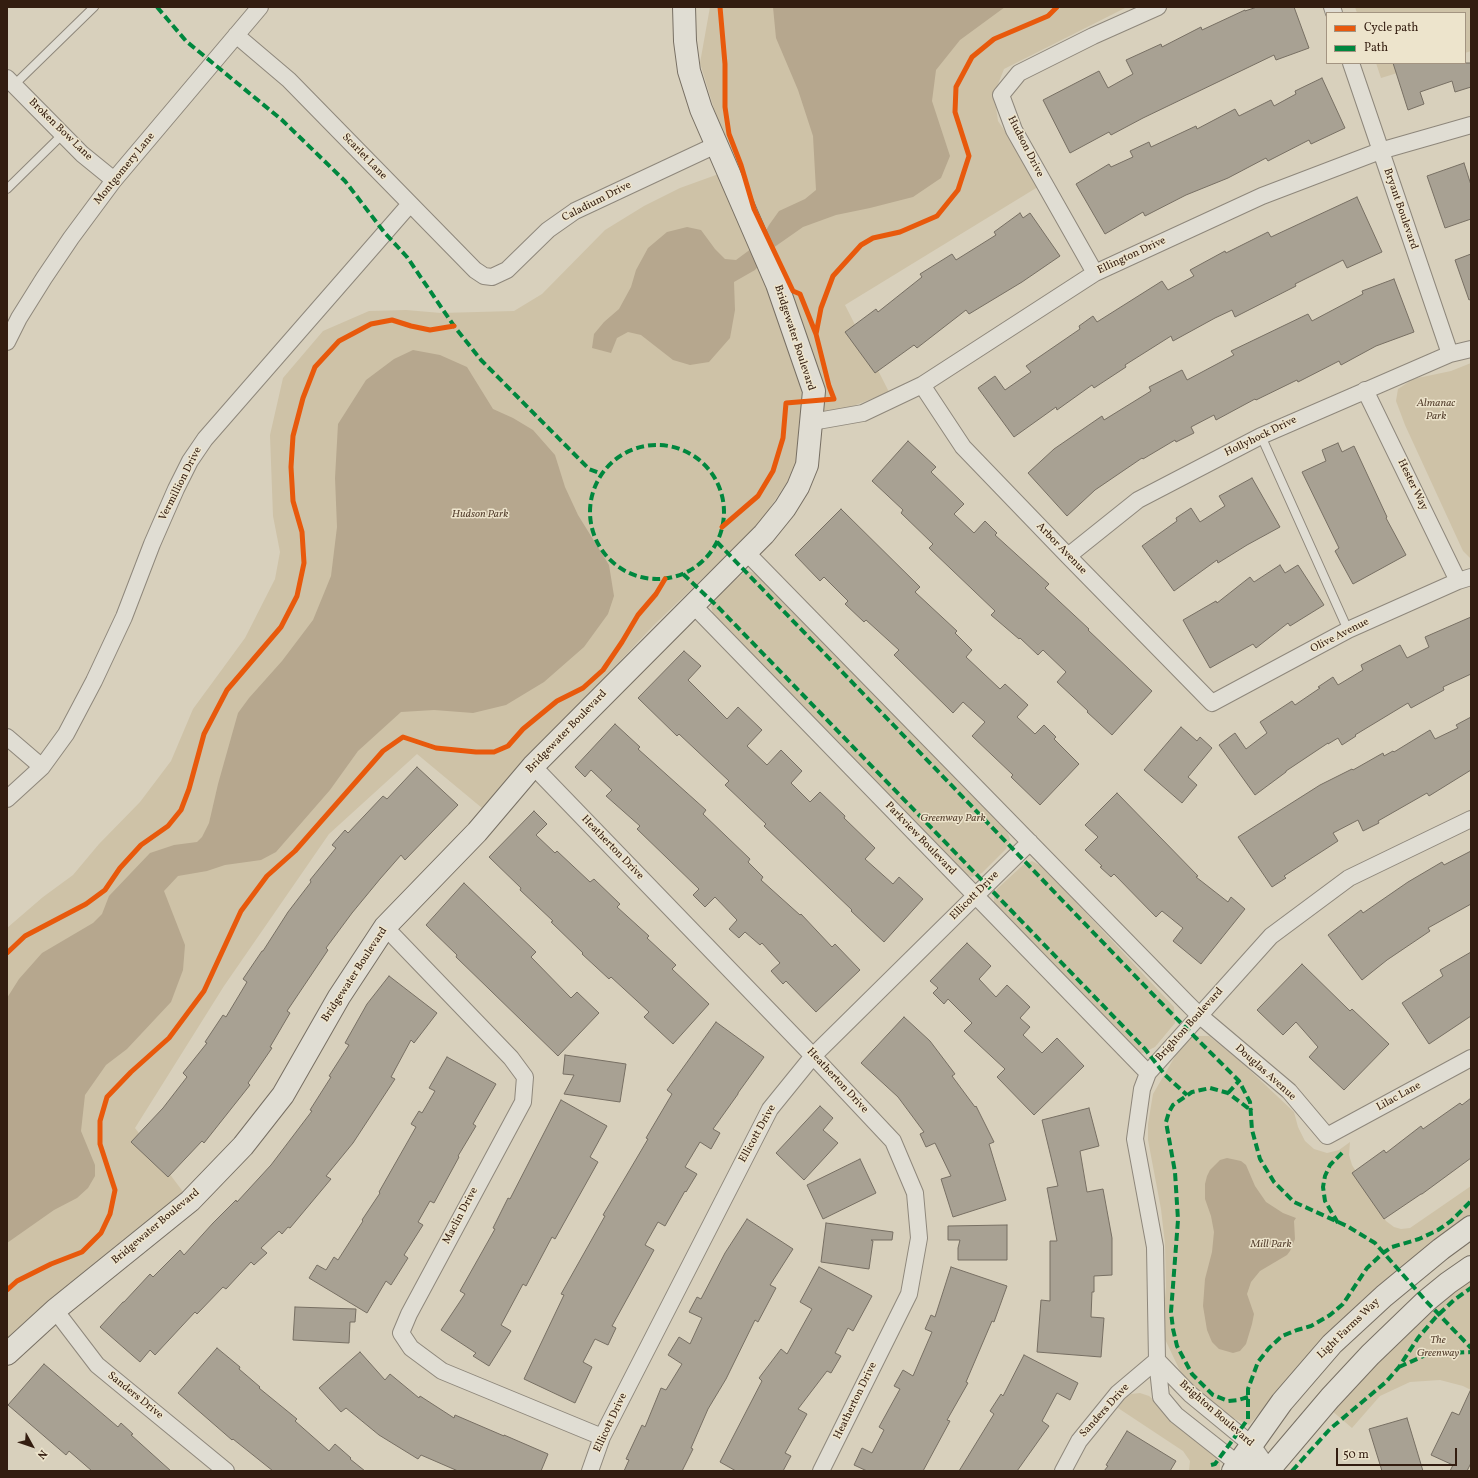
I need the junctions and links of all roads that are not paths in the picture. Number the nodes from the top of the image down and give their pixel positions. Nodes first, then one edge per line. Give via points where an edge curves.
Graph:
1 (94, 7) edge
2 (260, 7) edge
3 (684, 7) edge
4 (1158, 7) edge
5 (236, 35) junction
6 (1351, 64) edge
7 (10, 81) edge
8 (1471, 125) edge
9 (62, 135) junction
10 (716, 145) junction
11 (1380, 151) junction
12 (114, 180) junction
13 (7, 189) edge
14 (410, 204) junction
15 (1095, 273) junction
16 (492, 278) joint
17 (7, 342) edge
18 (1471, 349) edge
19 (1450, 354) junction
20 (922, 385) junction
21 (1365, 390) junction
22 (812, 422) junction
23 (1261, 436) junction
24 (746, 552) junction
25 (1068, 556) junction
26 (1464, 579) edge
27 (693, 605) junction
28 (1348, 630) junction
29 (1212, 703) joint
30 (7, 737) edge
31 (533, 766) junction
32 (42, 767) junction
33 (7, 799) edge
34 (1471, 819) edge
35 (1030, 842) junction
36 (976, 896) junction
37 (385, 927) junction
38 (1199, 1015) junction
39 (813, 1056) junction
40 (1471, 1058) edge
41 (1148, 1073) junction
42 (1327, 1136) joint
43 (1471, 1227) edge
44 (1471, 1267) edge
45 (54, 1310) junction
46 (7, 1354) edge
47 (1157, 1360) junction
48 (602, 1437) junction
49 (1252, 1445) junction
50 (1236, 1468) edge
51 (1269, 1470) edge
52 (226, 1471) edge
53 (590, 1471) edge
54 (821, 1471) edge
55 (1063, 1471) edge

1 - 7 lane
2 - 5 street, Montgomery Lane
3 - 10 street, Bridgewater Boulevard via 689,71
4 - 15 street, Hudson Drive via 1092,36 1019,73 1001,95 1014,130
5 - 12 street, Montgomery Lane
5 - 14 street, Scarlet Lane via 289,80
6 - 11 street, Bryant Boulevard
7 - 9 street, Broken Bow Lane
8 - 11 street, Ellington Drive
9 - 12 street, Broken Bow Lane
9 - 13 lane
10 - 16 street, Caladium Drive via 575,211 548,230 507,270
10 - 22 street, Bridgewater Boulevard via 777,284 814,391
11 - 15 street, Ellington Drive via 1262,196
11 - 19 street, Bryant Boulevard
12 - 17 street, Montgomery Lane via 44,278
14 - 16 street, Scarlet Lane via 475,270
14 - 32 street, Vermillion Drive via 205,439 190,461 94,681 66,734
15 - 20 street, Ellington Drive
18 - 19 street, Hollyhock Drive
19 - 21 street, Hollyhock Drive
20 - 22 street, Ellington Drive via 863,413
20 - 25 street, Arbor Avenue via 963,447
21 - 23 street, Hollyhock Drive
21 - 26 street, Hester Way
22 - 24 street, Bridgewater Boulevard via 807,465 798,487 785,508
23 - 25 street, Hollyhock Drive via 1138,500
23 - 28 lane
24 - 27 street, Bridgewater Boulevard
24 - 35 street
25 - 29 street, Arbor Avenue
26 - 28 street, Olive Avenue
27 - 31 street, Bridgewater Boulevard
27 - 36 street, Parkview Boulevard
28 - 29 street, Olive Avenue
30 - 32 street
31 - 37 street, Bridgewater Boulevard via 476,832
31 - 39 street, Heatherton Drive
32 - 33 street, Vermillion Drive
34 - 38 street, Brighton Boulevard via 1349,878 1270,936
35 - 36 street, Ellicott Drive
35 - 38 street
36 - 39 street, Ellicott Drive
36 - 41 street, Parkview Boulevard
37 - 45 street, Bridgewater Boulevard via 339,997 283,1095 243,1146 190,1200
37 - 48 street, Maclin Drive via 511,1058 525,1077 523,1102 401,1333 410,1348 442,1371
38 - 41 street, Brighton Boulevard
38 - 42 street, Douglas Avenue via 1289,1091
39 - 48 street, Ellicott Drive via 770,1109
39 - 54 street, Heatherton Drive via 893,1141 915,1193 919,1238 909,1294
40 - 42 street, Lilac Lane
41 - 47 street, Brighton Boulevard via 1142,1089 1136,1139 1155,1247
43 - 49 street, Light Farms Way via 1440,1249 1384,1296 1332,1344 1282,1402
44 - 51 street via 1426,1301 1370,1355
45 - 46 street, Bridgewater Boulevard
45 - 52 street, Sanders Drive via 97,1365
47 - 49 street, Brighton Boulevard via 1190,1394
47 - 50 street, Brighton Boulevard via 1161,1397 1176,1415
47 - 55 street, Sanders Drive via 1118,1393 1079,1441
48 - 53 street, Ellicott Drive
49 - 50 street, Light Farms Way
49 - 51 street, Brighton Boulevard
50 - 51 street, Brighton Boulevard

